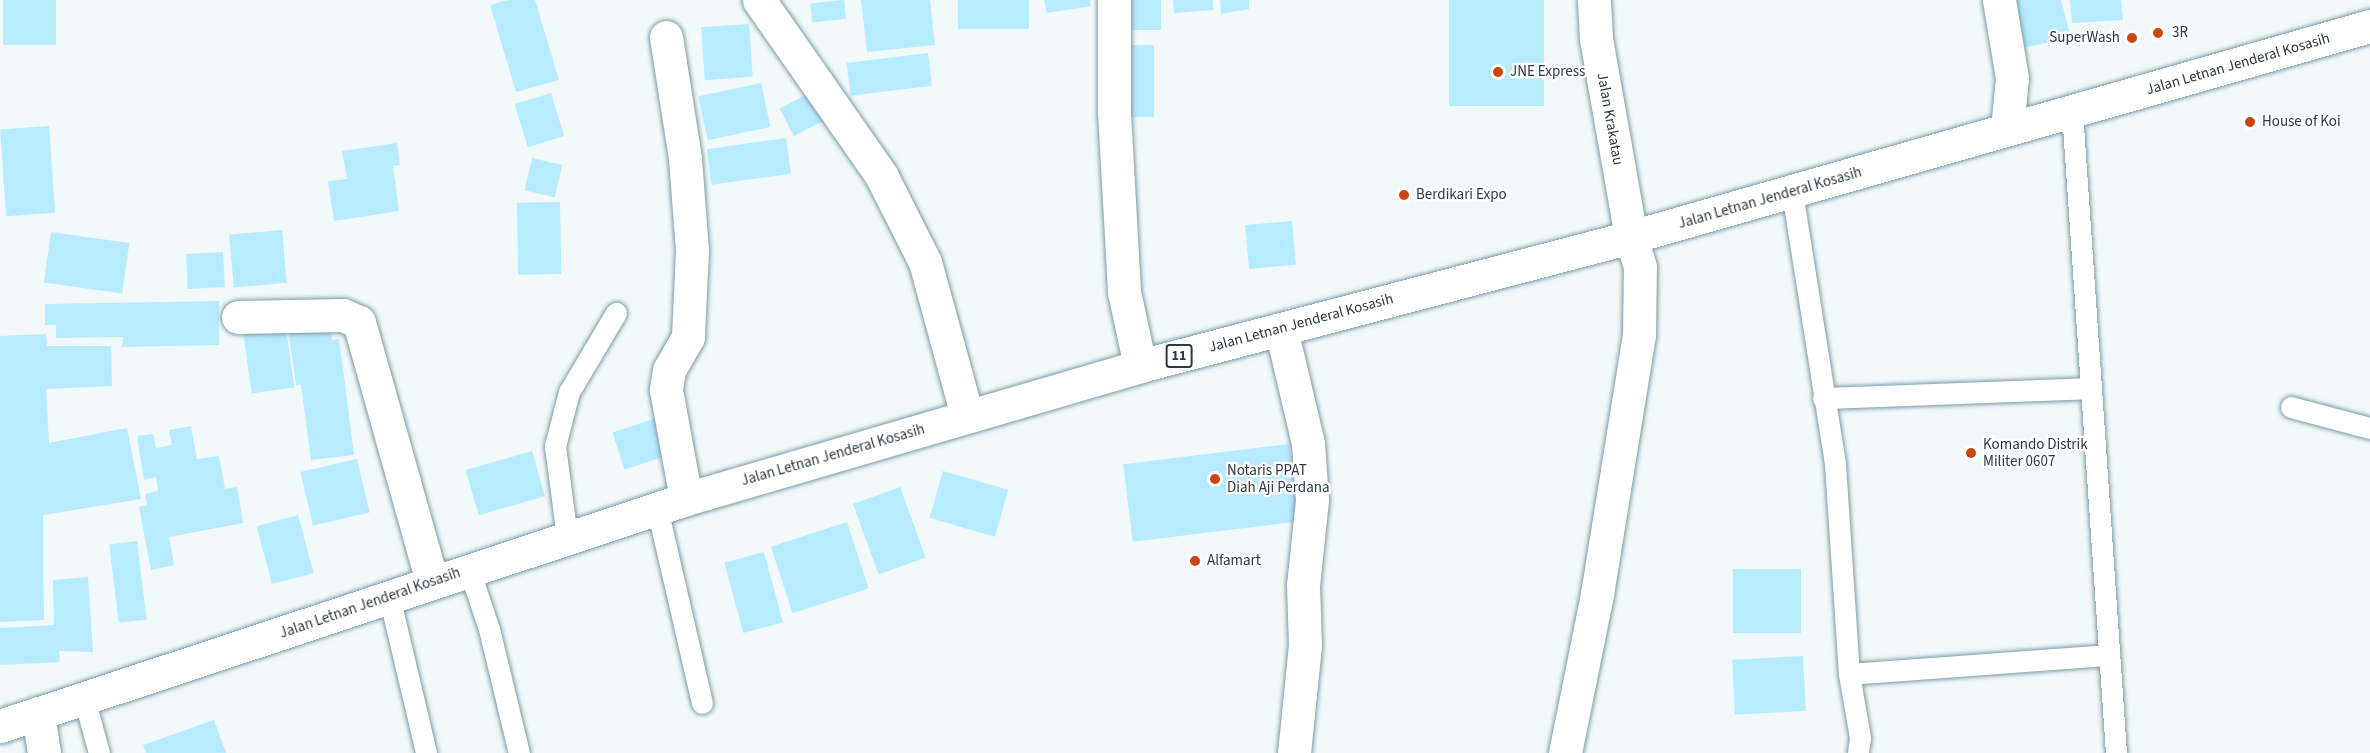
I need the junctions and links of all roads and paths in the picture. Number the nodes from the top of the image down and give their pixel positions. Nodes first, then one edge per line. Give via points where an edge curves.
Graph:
1 (759, 0) edge
2 (1114, 0) edge
3 (1594, 0) edge
4 (1999, 0) edge
5 (2370, 26) edge
6 (666, 37) dead end
7 (2072, 111) junction
8 (2007, 129) junction
9 (1792, 192) junction
10 (1631, 237) junction
11 (616, 313) dead end
12 (238, 317) dead end
13 (1281, 329) junction
14 (1140, 366) junction
15 (2090, 388) junction
16 (1824, 398) junction
17 (2291, 407) dead end
18 (967, 416) junction
19 (2370, 428) edge
20 (671, 503) junction
21 (567, 537) junction
22 (469, 569) junction
23 (432, 581) junction
24 (389, 596) junction
25 (2109, 655) junction
26 (1849, 674) junction
27 (84, 698) junction
28 (702, 703) dead end
29 (38, 713) junction
30 (0, 726) edge
31 (44, 753) edge
32 (99, 753) edge
33 (426, 753) edge
34 (519, 753) edge
35 (1294, 753) edge
36 (1564, 753) edge
37 (1858, 753) edge
38 (2116, 753) edge

1 - 18 main road via 881,176 925,262
2 - 14 main road via 1114,112 1124,292
3 - 10 main road, Jalan Krakatau via 1596,39
4 - 8 main road via 2012,78
5 - 7 main road, Jalan Letnan Jenderal Kosasih / 11
6 - 20 main road via 685,159 691,233 688,337 669,370 666,390
7 - 8 main road, Jalan Letnan Jenderal Kosasih / 11
7 - 15 lane
8 - 9 main road, Jalan Letnan Jenderal Kosasih / 11
9 - 10 main road, Jalan Letnan Jenderal Kosasih / 11
9 - 16 lane
10 - 13 main road, Jalan Letnan Jenderal Kosasih / 11
10 - 36 main road, Jalan Krakatau via 1640,267 1639,335 1597,594
11 - 21 lane via 569,392 555,446
12 - 23 main road via 343,315 359,322
13 - 14 main road, Jalan Letnan Jenderal Kosasih / 11
13 - 35 main road via 1308,443 1312,500 1303,585 1305,645
14 - 18 main road, Jalan Letnan Jenderal Kosasih / 11
15 - 16 lane
15 - 25 lane
16 - 26 lane via 1835,464
17 - 19 lane
18 - 20 main road, Jalan Letnan Jenderal Kosasih / 11
20 - 21 main road, Jalan Letnan Jenderal Kosasih / 11
20 - 28 lane
21 - 22 main road, Jalan Letnan Jenderal Kosasih / 11
22 - 23 main road, Jalan Letnan Jenderal Kosasih / 11
22 - 34 lane via 489,629
23 - 24 main road, Jalan Letnan Jenderal Kosasih / 11
24 - 27 main road, Jalan Letnan Jenderal Kosasih / 11
24 - 33 lane
25 - 26 lane
25 - 38 lane
26 - 37 lane via 1860,738
27 - 29 main road, Jalan Letnan Jenderal Kosasih / 11
27 - 32 lane
29 - 30 main road, Jalan Letnan Jenderal Kosasih / 11
29 - 31 main road

